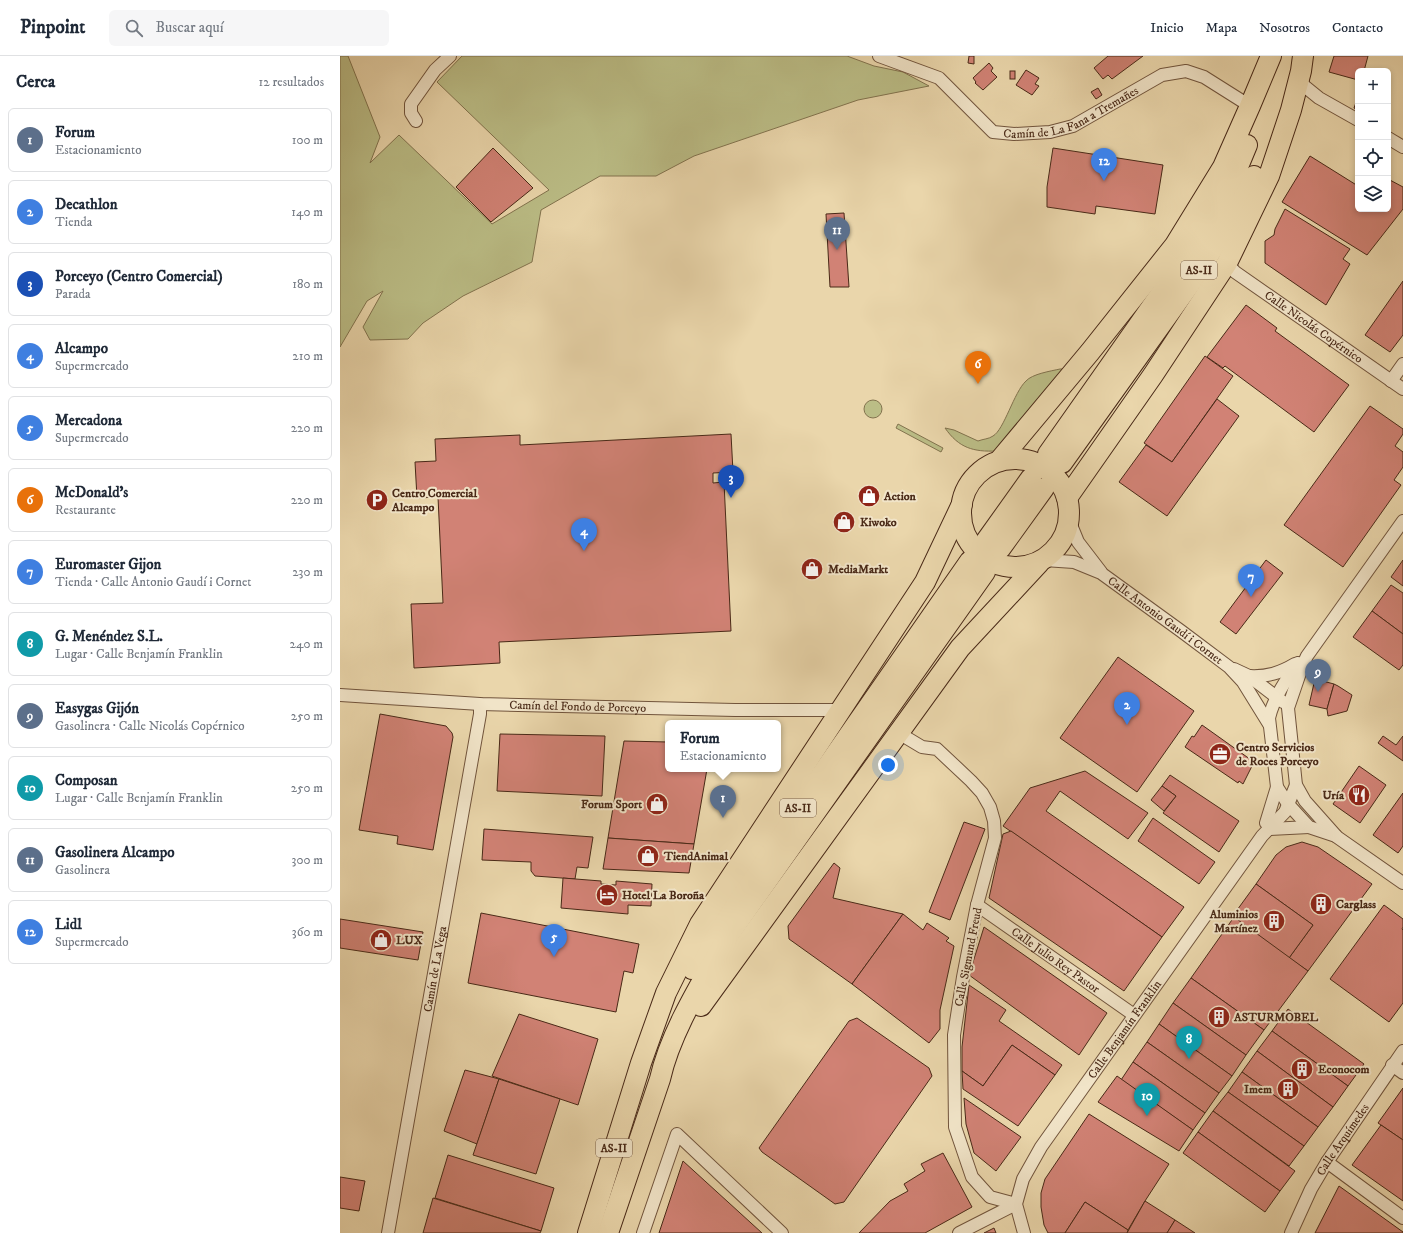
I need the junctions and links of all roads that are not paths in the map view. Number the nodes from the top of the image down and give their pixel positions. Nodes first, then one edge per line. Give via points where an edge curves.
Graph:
1 (450, 56) edge
2 (879, 56) edge
3 (1271, 56) edge
4 (1276, 56) edge
5 (1301, 61) edge
6 (1250, 106) junction
7 (1355, 118) edge
8 (416, 121) dead end
9 (1391, 140) edge
10 (1403, 147) edge
11 (1227, 263) junction
12 (1403, 364) edge
13 (1391, 381) junction
14 (1403, 389) edge
15 (999, 461) junction
16 (1037, 483) tunnel mouth
17 (1067, 498) junction
18 (962, 504) junction
19 (1069, 520) junction
20 (1403, 521) edge
21 (993, 545) tunnel mouth
22 (1041, 561) junction
23 (1102, 573) junction
24 (1303, 659) junction
25 (1246, 679) junction
26 (1292, 694) junction
27 (340, 695) edge
28 (1277, 697) junction
29 (480, 704) junction
30 (1288, 708) junction
31 (840, 710) junction
32 (1269, 724) junction
33 (899, 730) junction
34 (1296, 785) junction
35 (1277, 787) junction
36 (1288, 804) junction
37 (1326, 824) junction
38 (1308, 827) junction
39 (1266, 829) junction
40 (1337, 837) junction
41 (1403, 883) edge
42 (977, 905) junction
43 (1134, 1015) junction
44 (1403, 1051) edge
45 (641, 1063) junction
46 (1392, 1065) junction
47 (1403, 1073) edge
48 (660, 1079) junction
49 (1327, 1162) junction
50 (1016, 1204) junction
51 (1403, 1218) edge
52 (388, 1233) edge
53 (588, 1233) edge
54 (610, 1233) edge
55 (643, 1233) edge
56 (782, 1233) edge
57 (959, 1233) edge
58 (1024, 1233) edge
59 (1291, 1233) edge

1 - 8 street via 435,70 411,104 411,113
2 - 6 street, Camín de La Fana a Tremañes via 939,78 993,132 1050,132 1073,126 1162,75 1186,72 1204,77
3 - 6 highway
4 - 5 highway, AS-II via 1253,132 1231,180 1186,258 1055,458 1200,270 1250,186
5 - 7 street via 1303,85 1319,98
5 - 11 highway via 1291,110 1269,176
6 - 15 highway via 1223,167 1175,245
9 - 10 street
11 - 13 street, Calle Nicolás Copérnico via 1235,272
11 - 17 highway
12 - 13 street
13 - 14 street, Calle Nicolás Copérnico
15 - 17 highway via 1026,460 1043,467 1057,479
15 - 18 highway via 975,477 964,494
16 - 21 highway
17 - 19 highway
18 - 22 highway via 967,536 983,558 1006,567 1020,567
18 - 31 highway via 925,582
19 - 22 highway via 1065,536
19 - 23 street, Calle Antonio Gaudí i Cornet via 1078,542
20 - 24 street
22 - 23 street, Calle Antonio Gaudí i Cornet via 1074,562
22 - 33 highway via 960,648
23 - 25 street, Calle Antonio Gaudí i Cornet
24 - 25 street via 1282,672
24 - 26 street
24 - 28 street
25 - 28 street, Calle Antonio Gaudí i Cornet
25 - 32 street
26 - 28 street
26 - 30 street
27 - 29 street, Camín del Fondo de Porceyo
28 - 30 street, Calle Antonio Gaudí i Cornet
28 - 32 street via 1271,708
29 - 31 street, Camín del Fondo de Porceyo
29 - 52 street, Camín de La Vega
30 - 34 street
31 - 45 highway via 700,924 666,993
32 - 35 street
33 - 42 street, Calle Sigmund Freud via 906,738 922,747 937,750 971,781 990,806 995,838
33 - 48 highway via 698,1011 680,1048
34 - 36 street, Calle Benjamín Franklin
34 - 37 street via 1305,801
35 - 36 street
35 - 39 street, Calle Benjamín Franklin
36 - 37 street via 1299,804
36 - 38 street
36 - 39 street, Calle Benjamín Franklin via 1285,812
37 - 40 street
38 - 39 street
38 - 40 street
39 - 43 street, Calle Benjamín Franklin
40 - 41 street
42 - 43 street, Calle Julio Rey Pastor
42 - 50 street, Calle Sigmund Freud via 954,1035 955,1127 972,1177 990,1197
43 - 50 street, Calle Benjamín Franklin via 1041,1147 1023,1179
44 - 46 street, Calle Arquímedes
45 - 48 highway, AS-II via 714,929 978,566 728,936 693,998 664,1059
45 - 53 highway, AS-II
46 - 47 street
46 - 49 street, Calle Arquímedes
48 - 54 highway, AS-II
49 - 51 street
49 - 59 street, Calle Arquímedes
50 - 57 street
50 - 58 street
55 - 56 street via 677,1134

